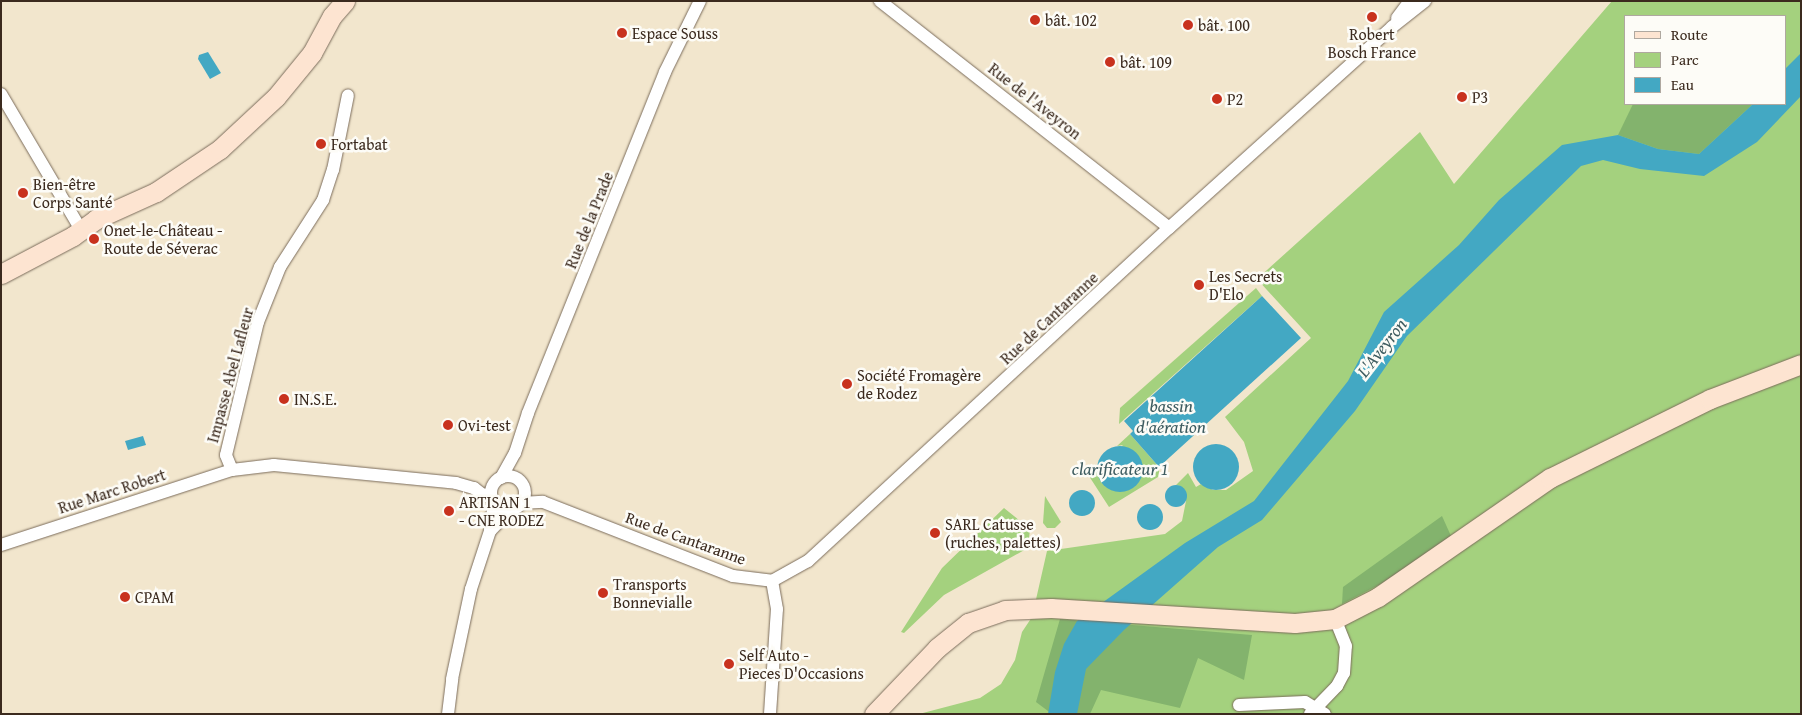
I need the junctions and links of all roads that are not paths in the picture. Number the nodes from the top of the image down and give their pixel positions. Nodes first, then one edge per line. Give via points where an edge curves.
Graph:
1 (700, 1) edge
2 (880, 1) edge
3 (1410, 1) edge
4 (1425, 1) edge
5 (343, 6) edge
6 (1392, 26) junction
7 (348, 95) dead end
8 (3, 102) edge
9 (86, 228) junction
10 (1169, 228) junction
11 (1, 274) edge
12 (1801, 364) edge
13 (515, 453) junction
14 (232, 470) junction
15 (501, 478) junction
16 (522, 485) junction
17 (493, 499) junction
18 (541, 502) junction
19 (515, 506) junction
20 (490, 531) junction
21 (1, 545) edge
22 (772, 581) junction
23 (1335, 619) junction
24 (1239, 705) dead end
25 (1317, 711) edge
26 (448, 714) edge
27 (770, 714) edge
28 (874, 714) edge

1 - 13 street, Rue de la Prade via 665,72 528,413
2 - 10 street, Rue de l'Aveyron
3 - 6 street, Rue de Cantaranne
4 - 6 street, Rue de Cantaranne
5 - 9 street via 341,19 322,46 312,53 276,97 220,149 103,227
6 - 10 street, Rue de Cantaranne
7 - 14 street, Impasse Abel Lafleur via 333,170 323,200 280,267 258,322 226,455
8 - 9 street
9 - 11 street
10 - 22 street, Rue de Cantaranne via 808,561
12 - 23 street via 1710,399 1550,478 1378,597
13 - 15 street, Rue de la Prade
13 - 16 street, Rue de la Prade
14 - 17 street via 274,465 456,483 474,488
14 - 21 street, Rue Marc Robert
15 - 16 street via 510,476
15 - 17 street via 493,484
16 - 18 street, Rue de Cantaranne
16 - 19 street
17 - 19 street
17 - 20 street
18 - 19 street, Rue de Cantaranne
18 - 22 street, Rue de Cantaranne via 733,576
19 - 20 street
20 - 26 street via 471,589
22 - 27 street via 777,609
23 - 25 street via 1346,646 1346,661 1337,686
23 - 28 street via 1294,623 1051,608 1005,610 968,623 937,648
24 - 25 street via 1291,701

